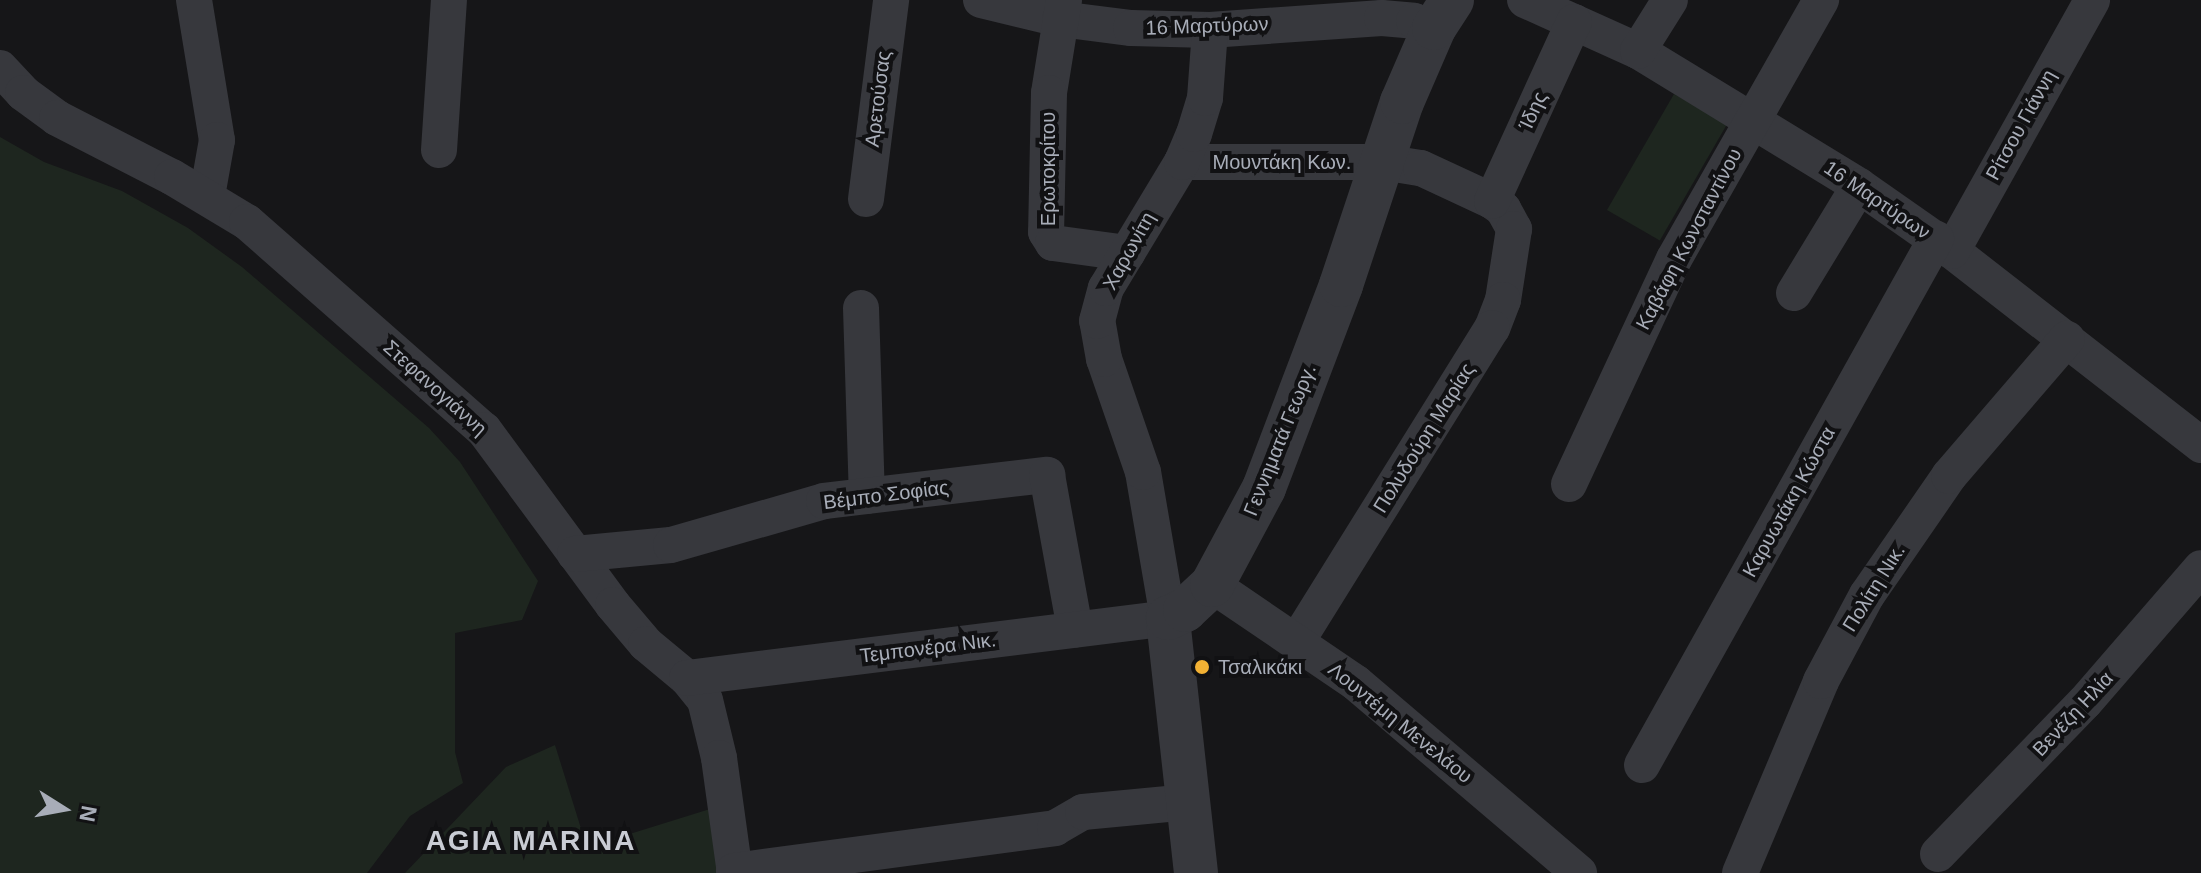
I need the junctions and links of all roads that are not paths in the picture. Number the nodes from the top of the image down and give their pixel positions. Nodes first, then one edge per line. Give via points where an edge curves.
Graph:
1 (194, 0) edge
2 (449, 0) edge
3 (891, 0) edge
4 (981, 0) edge
5 (1525, 0) edge
6 (1670, 0) edge
7 (1821, 0) edge
8 (2092, 0) edge
9 (1062, 9) edge
10 (1134, 14) edge
11 (1255, 14) edge
12 (1443, 14) edge
13 (1574, 22) junction
14 (1210, 30) junction
15 (1638, 51) junction
16 (0, 68) edge
17 (1755, 119) junction
18 (439, 150) dead end
19 (1182, 162) junction
20 (1382, 162) junction
21 (1859, 186) junction
22 (207, 196) junction
23 (866, 199) dead end
24 (1501, 210) junction
25 (1944, 245) junction
26 (1127, 253) junction
27 (1794, 293) dead end
28 (861, 308) dead end
29 (2067, 339) junction
30 (2201, 445) edge
31 (1569, 484) dead end
32 (867, 496) junction
33 (575, 554) junction
34 (2201, 568) edge
35 (1212, 585) junction
36 (1168, 618) junction
37 (1075, 629) junction
38 (1296, 643) junction
39 (687, 678) junction
40 (1642, 765) dead end
41 (1189, 802) junction
42 (1938, 854) dead end
43 (735, 872) edge
44 (1196, 873) edge
45 (1579, 873) edge
46 (1740, 873) edge

1 - 22 street via 217,140
2 - 18 street
3 - 23 street, Αρετούσας
4 - 9 street, 16 Μαρτύρων
5 - 13 street, 16 Μαρτύρων
6 - 15 street
7 - 17 street, Καβάφη Κωνσταντίνου
8 - 25 street, Ρίτσου Γιάννη
9 - 10 street, 16 Μαρτύρων
9 - 26 street, Ερωτοκρίτου via 1049,93 1046,232 1053,243
10 - 14 street, 16 Μαρτύρων
11 - 12 street, 16 Μαρτύρων via 1298,21 1414,21
11 - 14 street, 16 Μαρτύρων
12 - 20 street, Γεννηματά Γεωργ.
13 - 15 street, 16 Μαρτύρων
13 - 24 street, Ίδης
14 - 19 street, Χαρωνίτη via 1205,98
15 - 17 street, 16 Μαρτύρων
16 - 22 street, Στεφανογιάννη via 57,118
17 - 21 street, 16 Μαρτύρων
17 - 31 street, Καβάφη Κωνσταντίνου via 1674,259
19 - 20 street, Μουντάκη Κων.
19 - 26 street, Χαρωνίτη
20 - 24 street, Μουντάκη Κων. via 1421,168
20 - 35 street, Γεννηματά Γεωργ. via 1275,462
21 - 25 street, 16 Μαρτύρων
21 - 27 street
22 - 33 street, Στεφανογιάννη via 265,235 463,409 497,445
24 - 38 street, Πολυδούρη Μαρίας via 1514,229 1509,270 1492,328
25 - 29 street, 16 Μαρτύρων
25 - 40 street, Καρυωτάκη Κώστα
26 - 36 street, Χαρωνίτη via 1106,288 1097,321 1104,359 1143,472
28 - 32 street
29 - 30 street, 16 Μαρτύρων
29 - 46 street, Πολίτη Νικ. via 1949,476 1867,595 1821,681
32 - 33 street, Βέμπο Σοφίας via 824,501 671,545
32 - 37 street, Βέμπο Σοφίας via 1047,475
33 - 39 street, Στεφανογιάννη via 646,644
34 - 42 street, Βενέζη Ηλία via 2085,702
35 - 36 street, Γεννηματά Γεωργ.
35 - 38 street, Λουντέμη Μενελάου
36 - 37 street, Τεμπονέρα Νικ.
36 - 41 street
37 - 39 street, Τεμπονέρα Νικ.
38 - 45 street, Λουντέμη Μενελάου via 1356,683
39 - 43 street, Στεφανογιάννη via 709,708
41 - 43 street via 1083,812 1055,828
41 - 44 street

